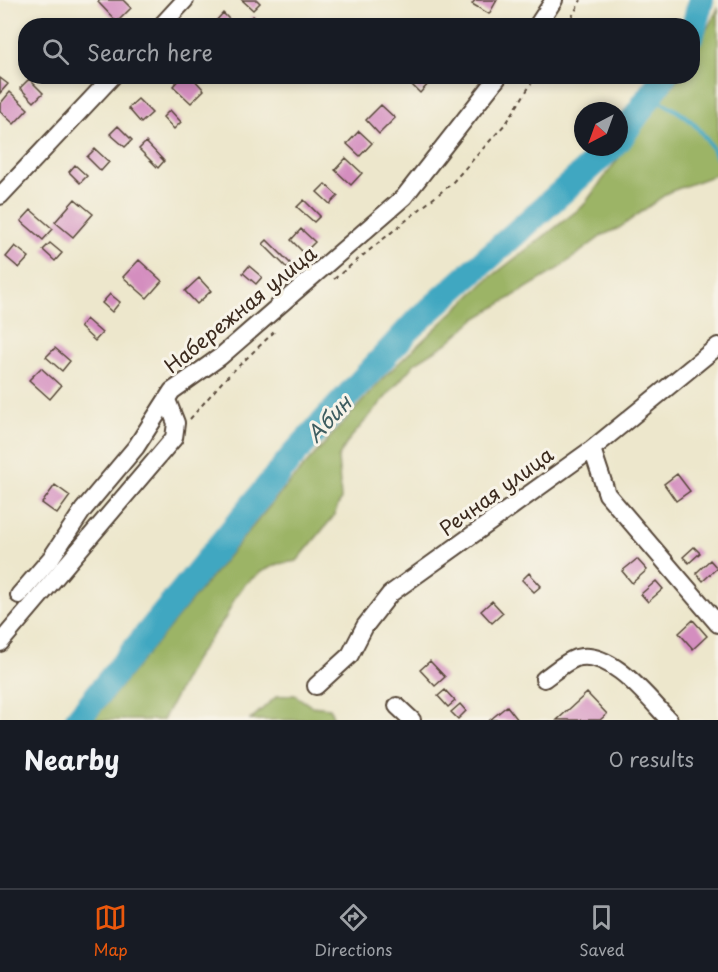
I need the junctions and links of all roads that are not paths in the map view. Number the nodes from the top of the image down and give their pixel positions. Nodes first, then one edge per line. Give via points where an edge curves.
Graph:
1 (185, 0) edge
2 (554, 0) edge
3 (168, 18) edge
4 (542, 18) edge
5 (105, 84) edge
6 (493, 84) edge
7 (0, 196) edge
8 (718, 346) edge
9 (167, 400) junction
10 (592, 449) junction
11 (19, 595) dead end
12 (718, 624) edge
13 (0, 643) edge
14 (544, 679) dead end
15 (316, 686) dead end
16 (397, 706) dead end
17 (412, 720) edge
18 (669, 720) edge

1 - 3 street
2 - 4 street
5 - 7 street
6 - 9 street, Набережная улица via 404,197 220,357 172,391
8 - 10 street, Речная улица
9 - 11 street via 136,447
9 - 13 street, Набережная улица via 176,423 174,438
10 - 12 street via 607,494
10 - 15 street, Речная улица via 390,594 365,626 350,655
14 - 18 street via 575,658 595,657 611,664
16 - 17 street

